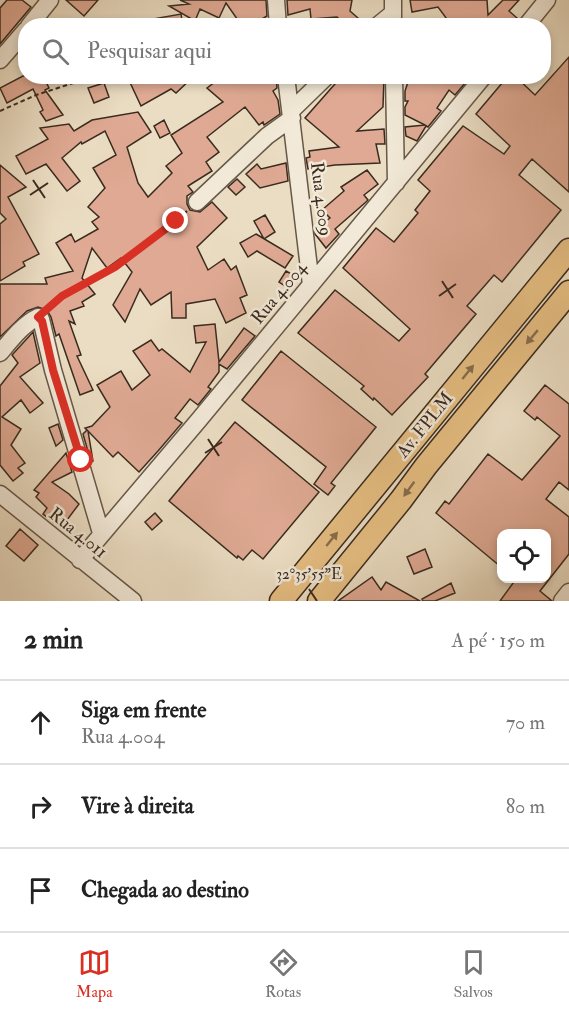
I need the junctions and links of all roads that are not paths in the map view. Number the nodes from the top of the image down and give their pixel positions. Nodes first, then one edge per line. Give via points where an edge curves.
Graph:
1 (51, 0) edge
2 (276, 0) edge
3 (548, 0) edge
4 (36, 18) edge
5 (277, 18) edge
6 (533, 18) edge
7 (18, 39) edge
8 (0, 60) edge
9 (287, 84) edge
10 (320, 84) edge
11 (394, 84) edge
12 (477, 84) edge
13 (292, 114) junction
14 (396, 183) junction
15 (197, 202) road end
16 (569, 250) edge
17 (312, 285) junction
18 (569, 292) edge
19 (0, 353) edge
20 (0, 494) edge
21 (101, 533) junction
22 (80, 560) junction
23 (569, 592) edge
24 (133, 601) edge
25 (281, 601) edge
26 (319, 601) edge
27 (562, 601) edge

1 - 4 street
2 - 5 street
3 - 6 street
7 - 8 street
9 - 13 street, Rua 4.009
10 - 13 street
11 - 14 street
12 - 14 street, Rua 4.004
13 - 15 street
13 - 17 street, Rua 4.009
14 - 17 street, Rua 4.004
25 -> 16 main road, Av. FPLM
17 - 21 street, Rua 4.004
18 -> 26 main road, Av. FPLM
19 - 21 street via 38,317 42,321
20 - 22 street, Rua 4.011
21 - 22 street, Rua 4.004
22 - 24 street, Rua 4.011
23 - 27 street

